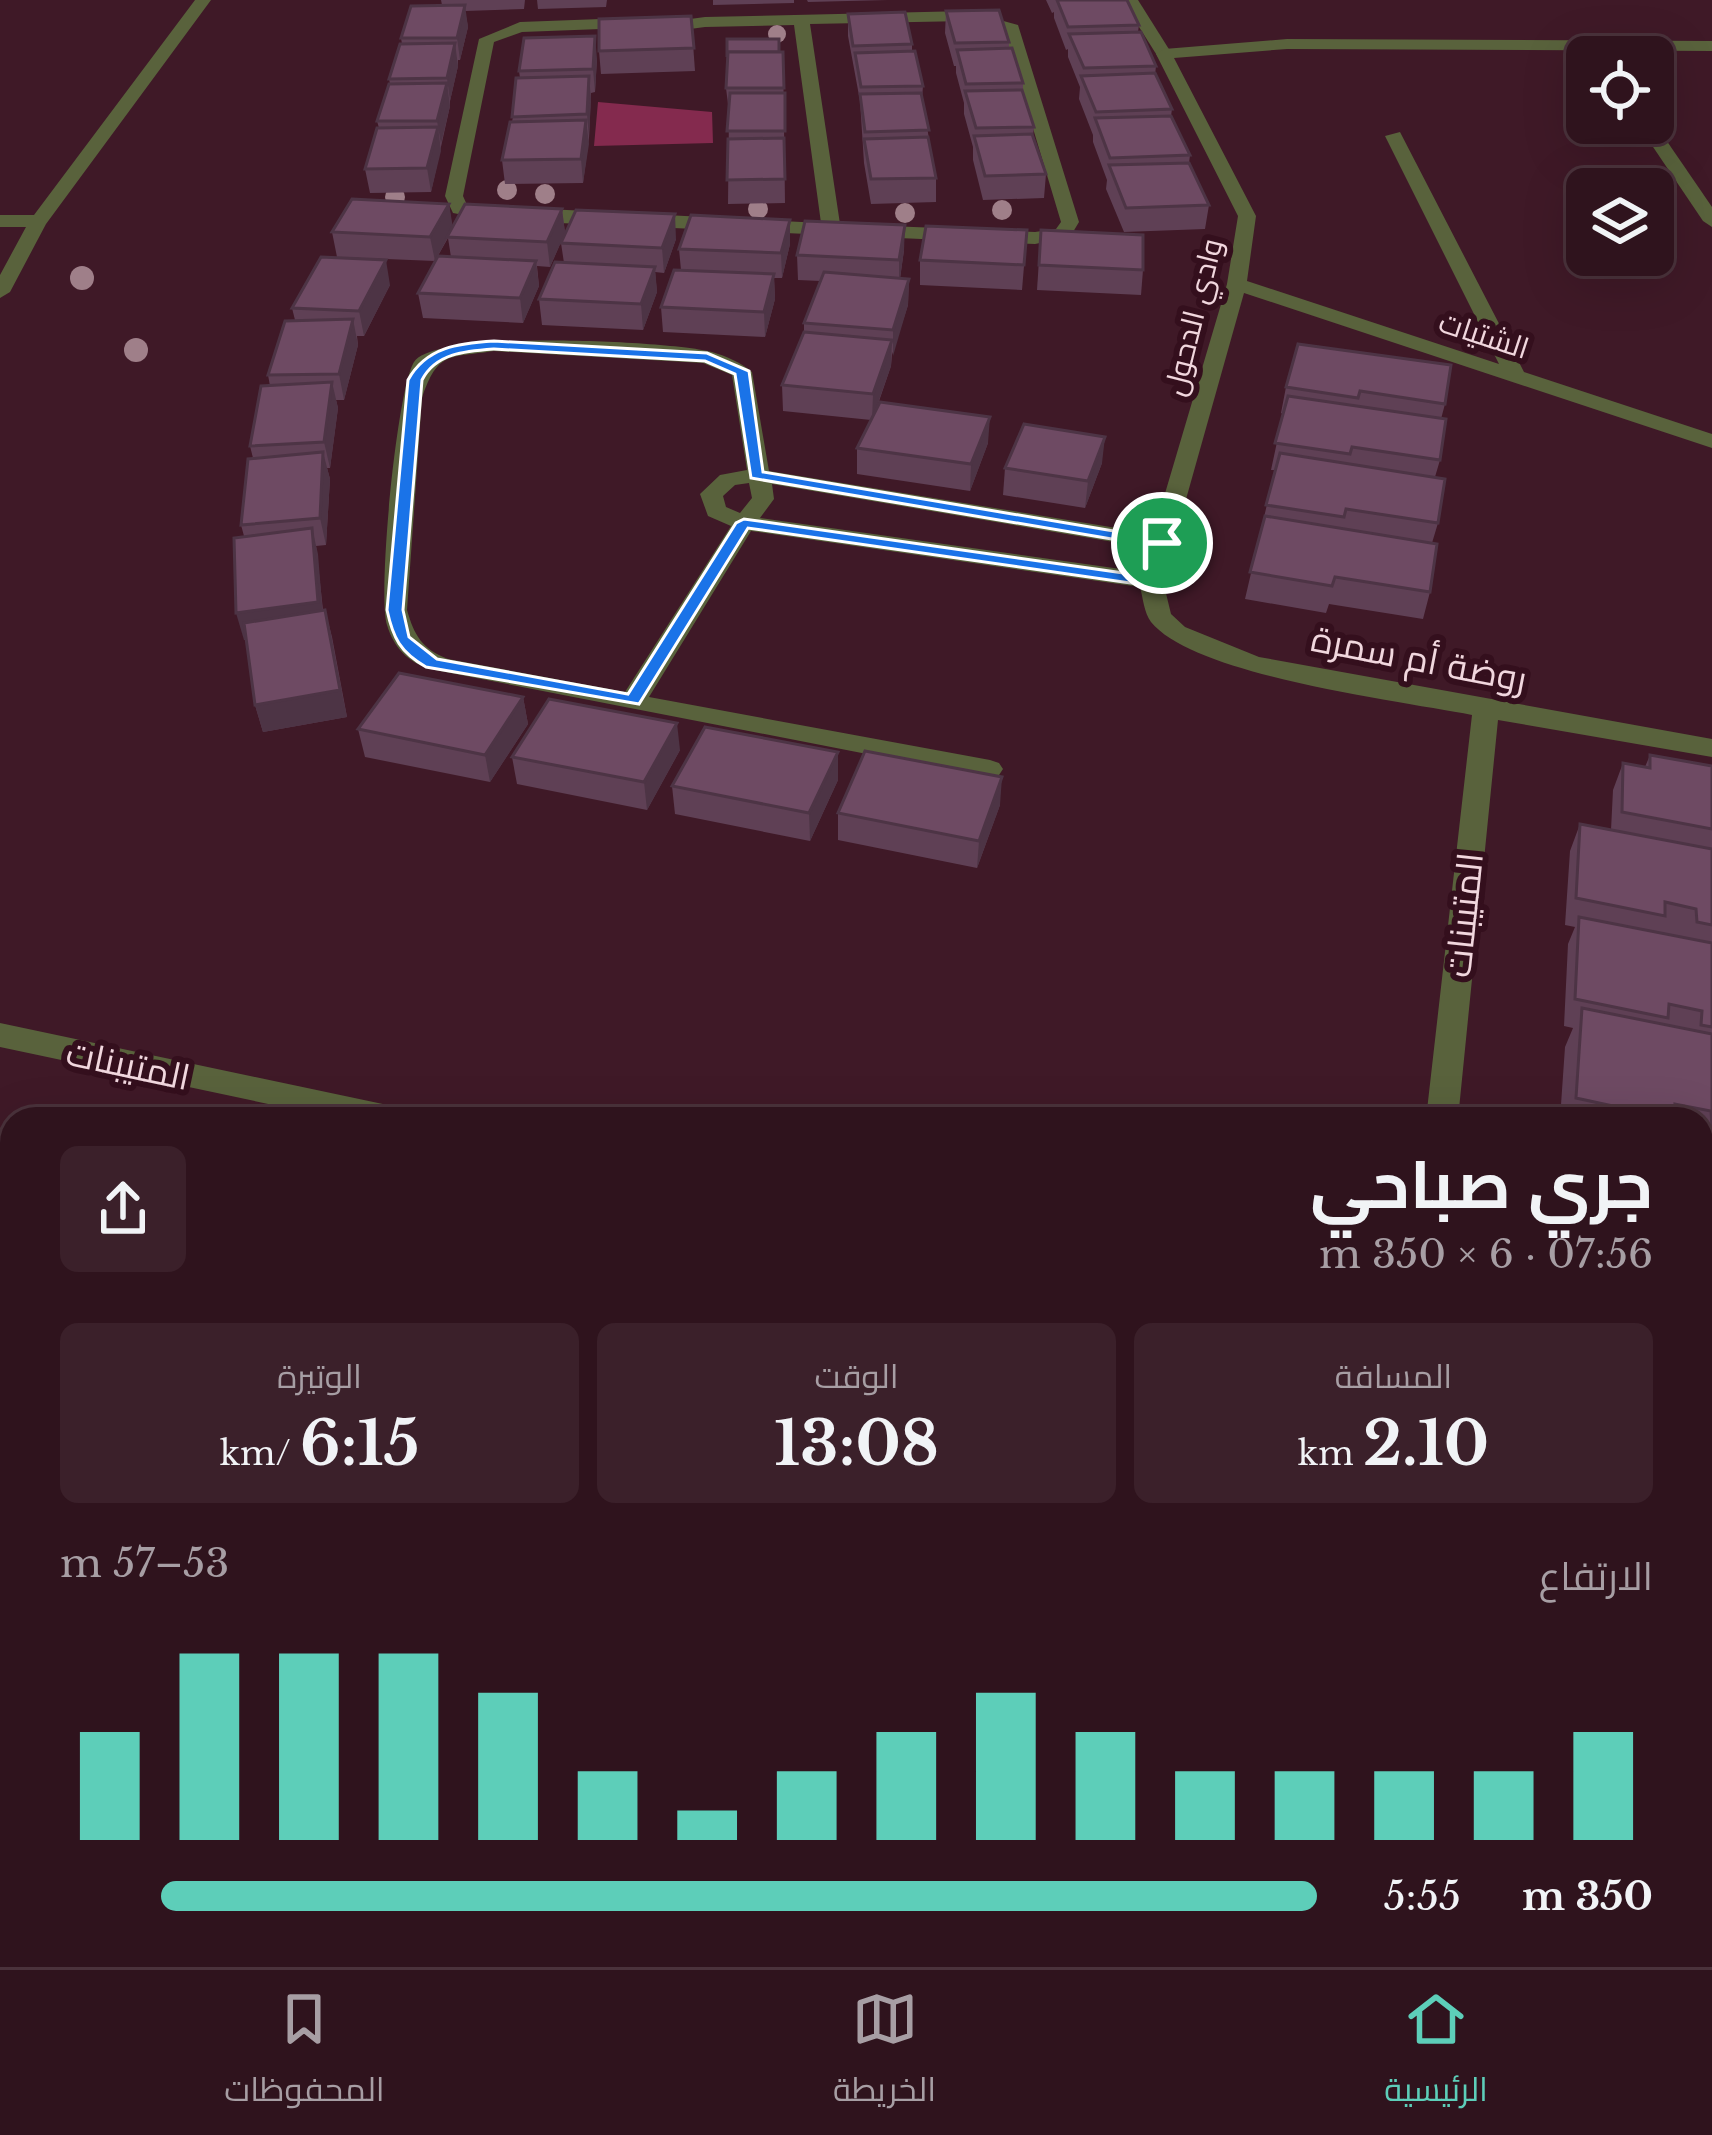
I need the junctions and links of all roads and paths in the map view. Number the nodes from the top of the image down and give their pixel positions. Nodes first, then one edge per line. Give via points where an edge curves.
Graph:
1 (203, 0) edge
2 (1004, 0) edge
3 (1130, 0) edge
4 (801, 19) junction
5 (478, 25) dead end
6 (1010, 25) junction
7 (520, 27) junction
8 (1712, 46) edge
9 (1164, 54) junction
10 (1394, 136) dead end
11 (1661, 144) edge
12 (437, 208) edge
13 (460, 208) junction
14 (1712, 220) edge
15 (0, 221) edge
16 (39, 221) junction
17 (831, 228) junction
18 (1035, 238) junction
19 (1082, 241) edge
20 (1237, 284) junction
21 (0, 292) edge
22 (1517, 378) junction
23 (1712, 441) edge
24 (756, 475) junction
25 (744, 523) junction
26 (1162, 543) junction
27 (1151, 581) junction
28 (633, 700) junction
29 (1486, 710) junction
30 (1712, 748) edge
31 (990, 769) edge
32 (0, 1036) edge
33 (340, 1107) edge
34 (1443, 1107) edge

1 - 16 street
2 - 6 street
3 - 9 street, وادي الدحول
4 - 6 street via 967,16
4 - 7 street via 670,20 645,30 612,19
4 - 17 street
5 - 7 street
6 - 18 street via 1070,222 1063,232
7 - 13 street via 487,39 454,196
8 - 9 street via 1287,44
9 - 20 street, وادي الدحول via 1243,201
10 - 22 street
11 - 14 street
12 - 13 street
13 - 17 street
15 - 16 street
16 - 21 street
17 - 18 street
18 - 19 street
20 - 22 street, الشتيات
20 - 26 street, وادي الدحول
22 - 23 street, الشتيات
24 - 25 street via 764,500
24 - 25 street via 728,480 712,494 716,511
24 - 26 street
24 - 28 street via 742,371 730,364 494,345 424,362 411,398 395,610 401,637 432,663
25 - 27 street
25 - 28 street
26 - 27 street, وادي الدحول
27 - 29 street, روضة أم سمرة via 1159,616 1215,650
28 - 31 street
29 - 30 street, روضة أم سمرة
29 - 34 street, المتيبنات
32 - 33 street, المتيبنات

